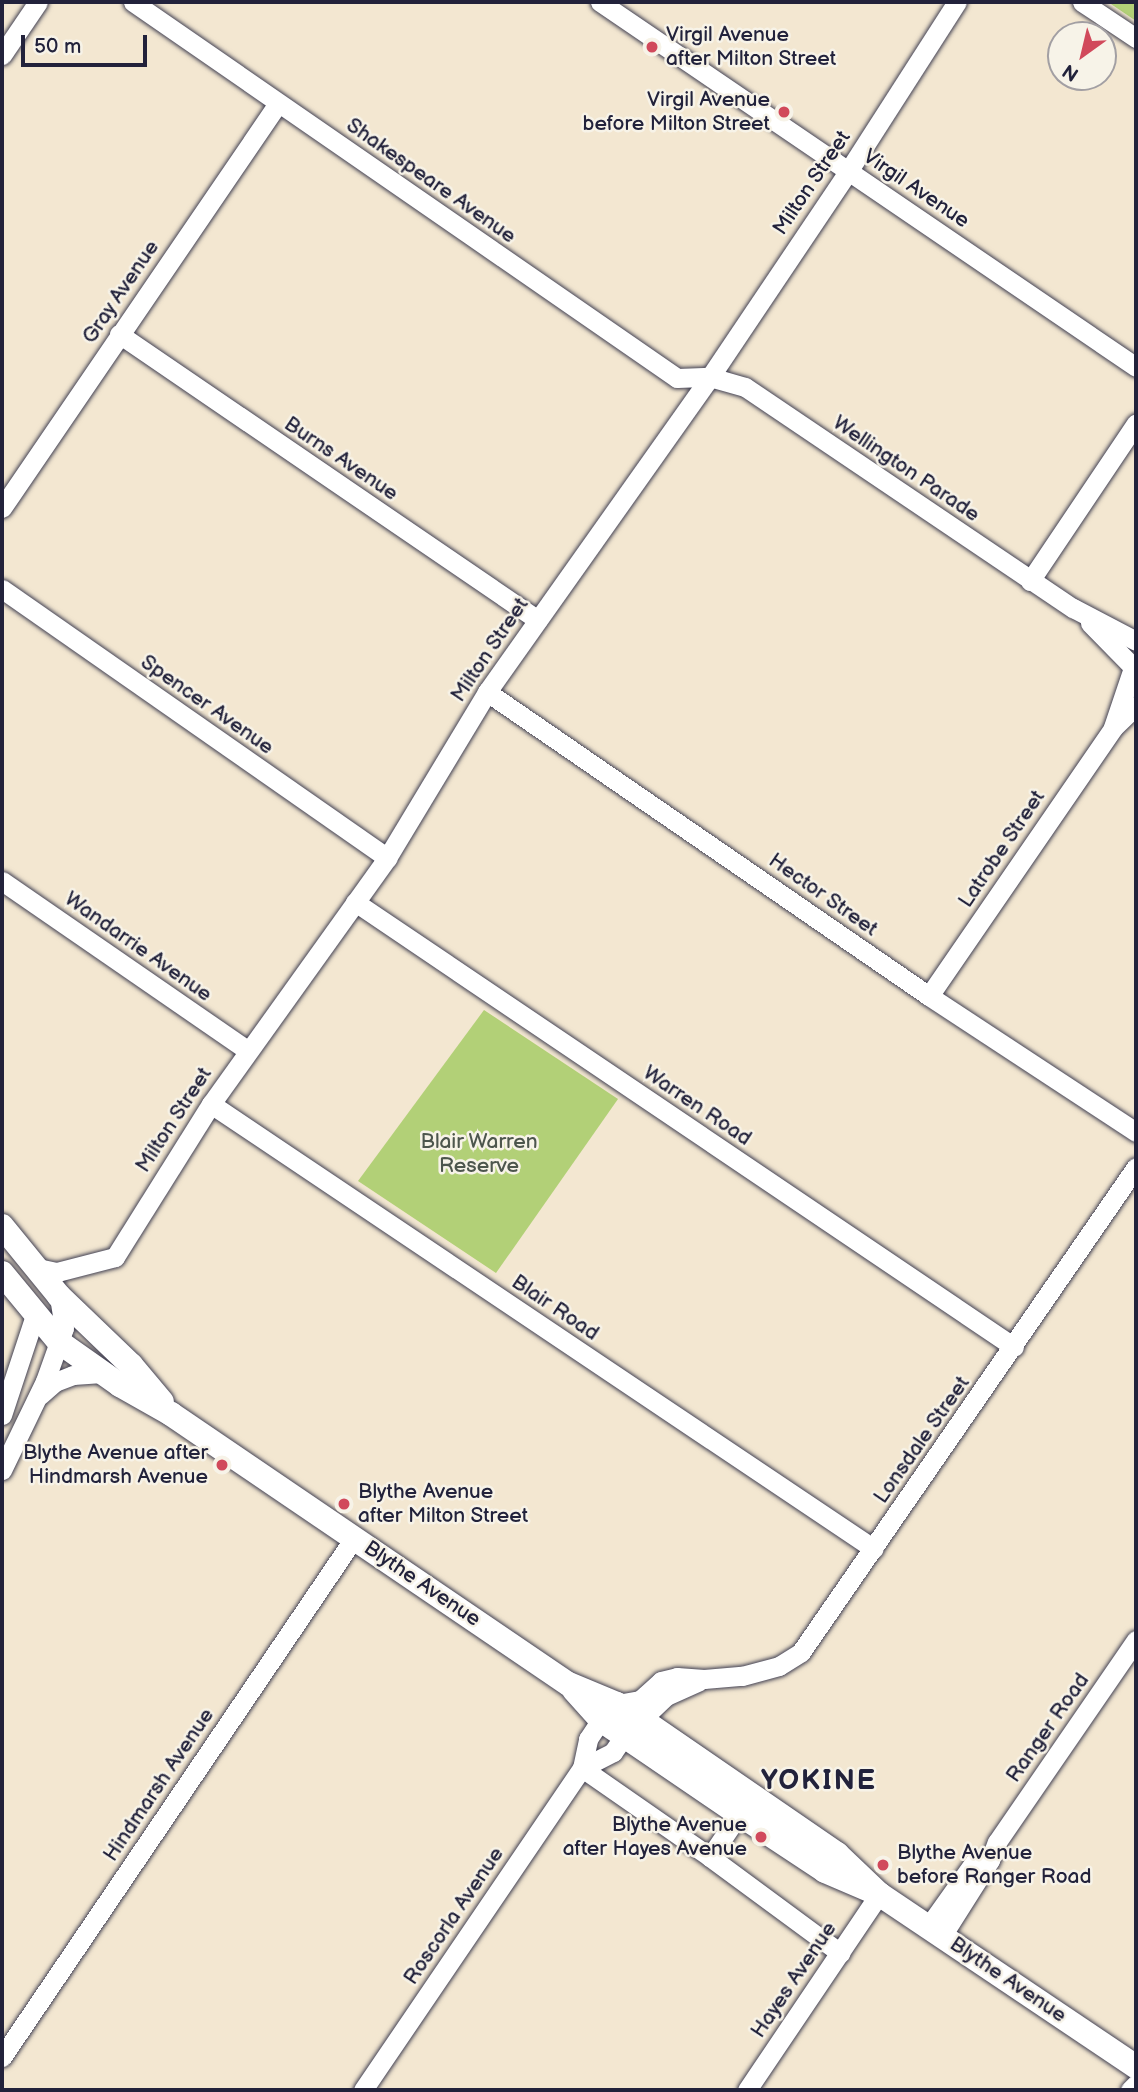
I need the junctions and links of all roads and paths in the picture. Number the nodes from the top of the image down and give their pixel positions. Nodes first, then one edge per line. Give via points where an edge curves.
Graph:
1 (38, 2) edge
2 (133, 2) edge
3 (600, 2) edge
4 (957, 2) edge
5 (1082, 2) edge
6 (1136, 38) edge
7 (2, 55) edge
8 (278, 103) junction
9 (849, 170) junction
10 (119, 334) junction
11 (1136, 367) edge
12 (710, 377) junction
13 (1136, 423) edge
14 (2, 508) edge
15 (1030, 581) junction
16 (2, 589) edge
17 (1073, 608) junction
18 (538, 621) junction
19 (1136, 641) edge
20 (1134, 667) edge
21 (487, 692) junction
22 (1136, 706) edge
23 (1113, 728) junction
24 (387, 858) junction
25 (2, 881) edge
26 (355, 902) junction
27 (929, 996) junction
28 (248, 1051) junction
29 (211, 1104) junction
30 (1136, 1132) edge
31 (1136, 1167) edge
32 (2, 1226) edge
33 (33, 1267) junction
34 (2, 1273) edge
35 (59, 1296) junction
36 (35, 1315) junction
37 (59, 1342) junction
38 (1014, 1347) junction
39 (102, 1373) junction
40 (5, 1390) edge
41 (36, 1398) junction
42 (171, 1414) junction
43 (2, 1415) edge
44 (2, 1470) edge
45 (354, 1538) junction
46 (874, 1549) junction
47 (1136, 1640) edge
48 (704, 1679) junction
49 (609, 1712) junction
50 (633, 1728) junction
51 (582, 1768) junction
52 (739, 1814) junction
53 (710, 1857) junction
54 (879, 1894) junction
55 (935, 1931) junction
56 (840, 1953) junction
57 (2, 2057) edge
58 (1136, 2067) edge
59 (1136, 2084) edge
60 (363, 2090) edge
61 (747, 2090) edge
62 (1130, 2090) edge

1 - 7 street
2 - 8 street, Shakespeare Avenue
3 - 9 street, Virgil Avenue
4 - 9 street, Milton Street
5 - 6 street
8 - 10 street, Gray Avenue
8 - 12 street, Shakespeare Avenue via 677,378
9 - 11 street, Virgil Avenue
9 - 12 street, Milton Street
10 - 14 street, Gray Avenue
10 - 18 street, Burns Avenue
12 - 15 street, Wellington Parade via 745,387
12 - 18 street, Milton Street
13 - 15 street
15 - 17 street, Wellington Parade
16 - 24 street, Spencer Avenue
17 - 19 street, Wellington Parade
17 - 20 street, Wellington Parade
18 - 21 street, Milton Street
20 - 23 street, Latrobe Street
21 - 24 street, Milton Street
21 - 27 street, Hector Street
22 - 23 street, Latrobe Street
23 - 27 street, Latrobe Street
24 - 26 street, Milton Street
25 - 28 street, Wandarrie Avenue
26 - 28 street, Milton Street
26 - 38 street, Warren Road
27 - 30 street, Hector Street
28 - 29 street, Milton Street
29 - 33 street, Milton Street via 115,1257 57,1272
29 - 46 street, Blair Road
31 - 38 street, Lonsdale Street
32 - 33 main road, Blythe Avenue
33 - 35 main road, Blythe Avenue
34 - 36 main road, Blythe Avenue
35 - 37 street via 64,1328
35 - 42 main road, Blythe Avenue via 131,1366
36 - 37 main road, Blythe Avenue
36 - 40 street
37 - 39 main road, Blythe Avenue
37 - 41 street
38 - 46 street, Lonsdale Street
39 - 41 street via 73,1375 55,1382
39 - 42 main road, Blythe Avenue
40 - 43 street
41 - 44 street
42 - 45 main road, Blythe Avenue
45 - 49 main road, Blythe Avenue
45 - 57 street, Hindmarsh Avenue
46 - 48 street, Lonsdale Street via 801,1652 765,1671
47 - 55 street, Ranger Road via 997,1842 990,1860
48 - 49 street, Lonsdale Street via 661,1681 640,1700
48 - 50 street, Lonsdale Street via 666,1696
49 - 50 main road, Blythe Avenue
49 - 51 street, Roscorla Avenue via 587,1739
50 - 51 street, Roscorla Avenue via 613,1752
50 - 52 main road, Blythe Avenue
50 - 54 main road, Blythe Avenue via 837,1854
51 - 53 street
51 - 60 street, Roscorla Avenue
52 - 53 street
52 - 54 main road, Blythe Avenue via 825,1871
53 - 56 street
54 - 55 main road, Blythe Avenue
54 - 56 street, Hayes Avenue
55 - 58 main road, Blythe Avenue
56 - 61 street, Hayes Avenue
59 - 62 street

